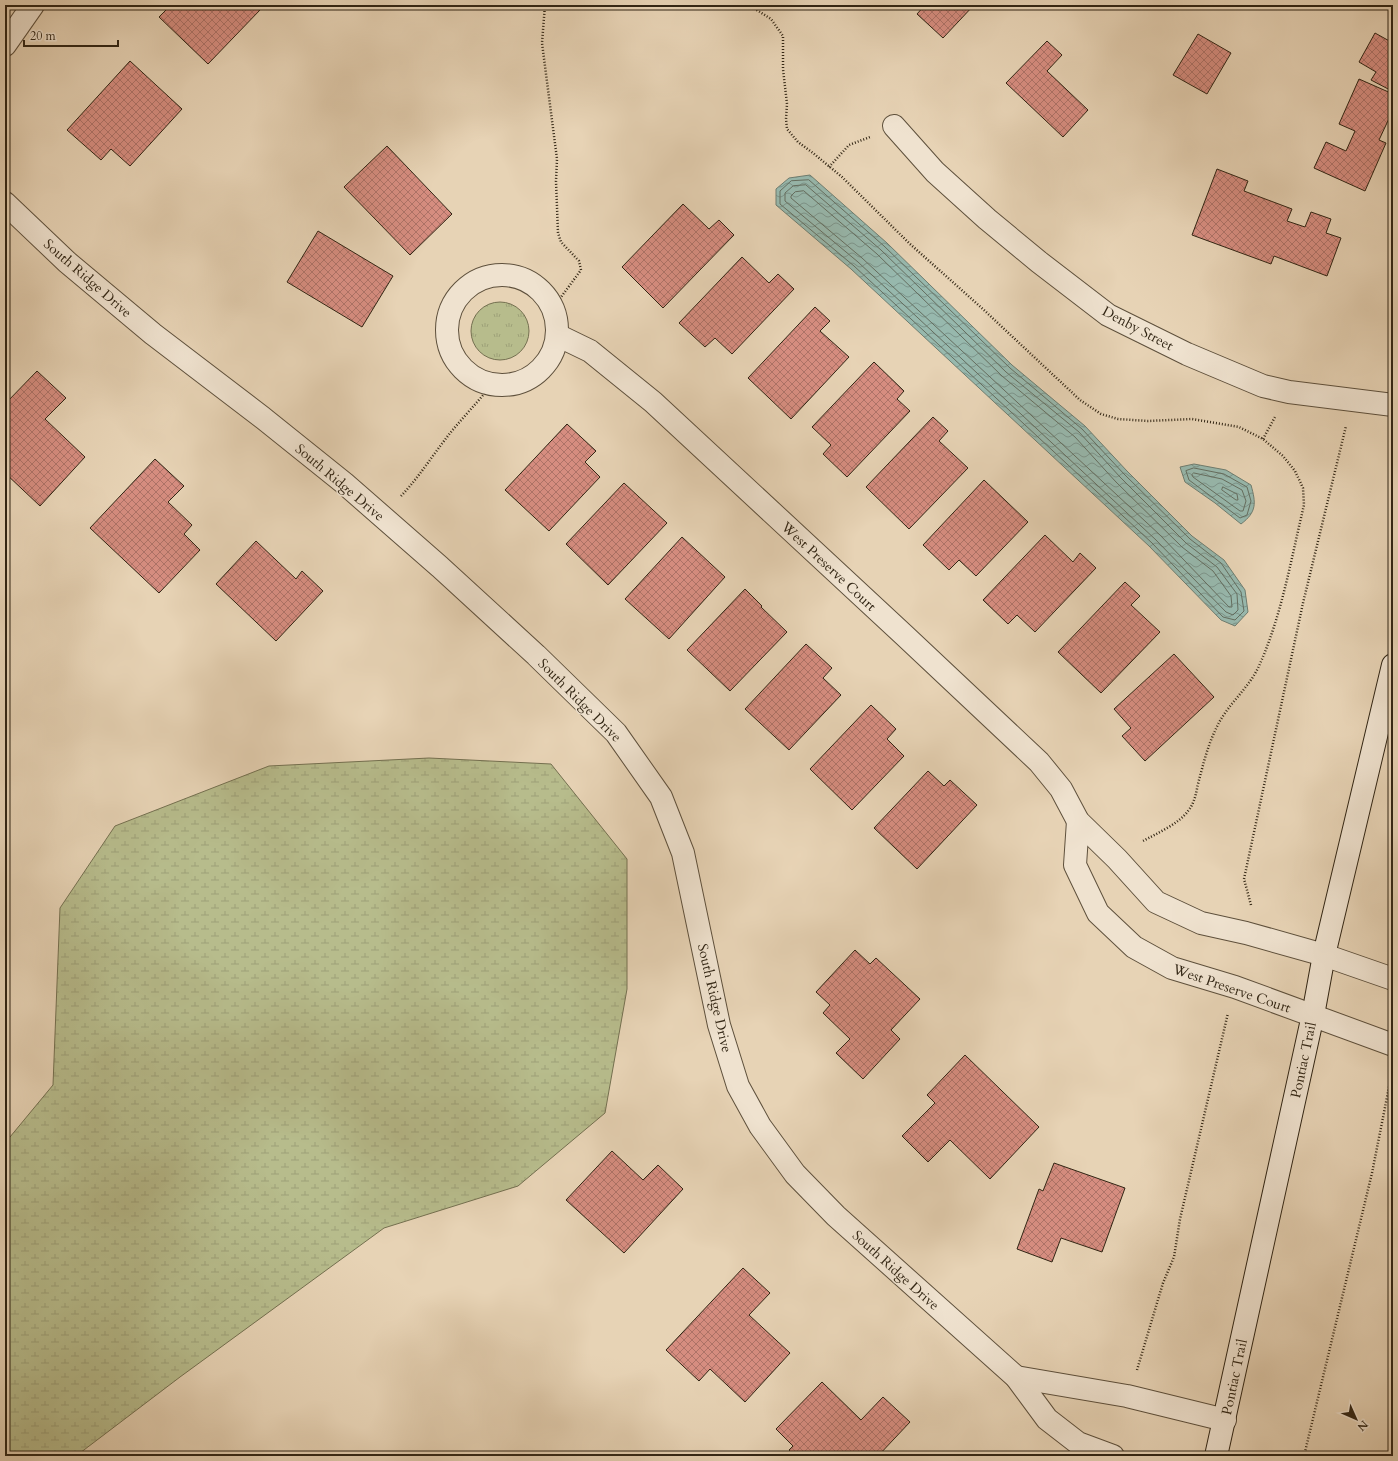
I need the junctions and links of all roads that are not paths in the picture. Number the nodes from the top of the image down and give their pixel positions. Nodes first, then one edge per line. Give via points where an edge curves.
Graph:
1 (33, 5) edge
2 (5, 45) edge
3 (894, 126) road end
4 (5, 203) edge
5 (557, 335) junction
6 (1393, 405) edge
7 (1393, 665) edge
8 (1078, 821) junction
9 (1324, 955) junction
10 (1393, 979) edge
11 (1313, 1015) junction
12 (1393, 1045) edge
13 (1016, 1377) junction
14 (1225, 1420) junction
15 (1112, 1456) edge
16 (1216, 1456) edge

1 - 2 street
3 - 6 street, Denby Street via 935,172 987,219 1108,315 1187,354 1263,386 1289,392
4 - 13 street, South Ridge Drive via 67,262 147,329 344,483 440,567 616,733 661,797 683,852 719,1025 738,1086 760,1126 795,1174 836,1216
5 - 5 street via 556,316 549,300 536,286 520,277 502,274 484,277 468,285 455,299 448,315 446,334 450,351 460,367 474,378 492,384 510,385 528,379 542,368 552,352
5 - 8 street, West Preserve Court via 590,351 652,402 904,635 1039,762 1061,789
7 - 9 street, Pontiac Trail
8 - 9 street, West Preserve Court via 1156,902 1201,923
8 - 11 street, West Preserve Court via 1075,865 1098,913 1134,947 1172,968
9 - 10 street, West Preserve Court
9 - 11 street, Pontiac Trail
11 - 12 street, West Preserve Court
11 - 14 street, Pontiac Trail
13 - 14 street via 1127,1396
13 - 15 street, South Ridge Drive via 1047,1419 1078,1443
14 - 16 street, Pontiac Trail

